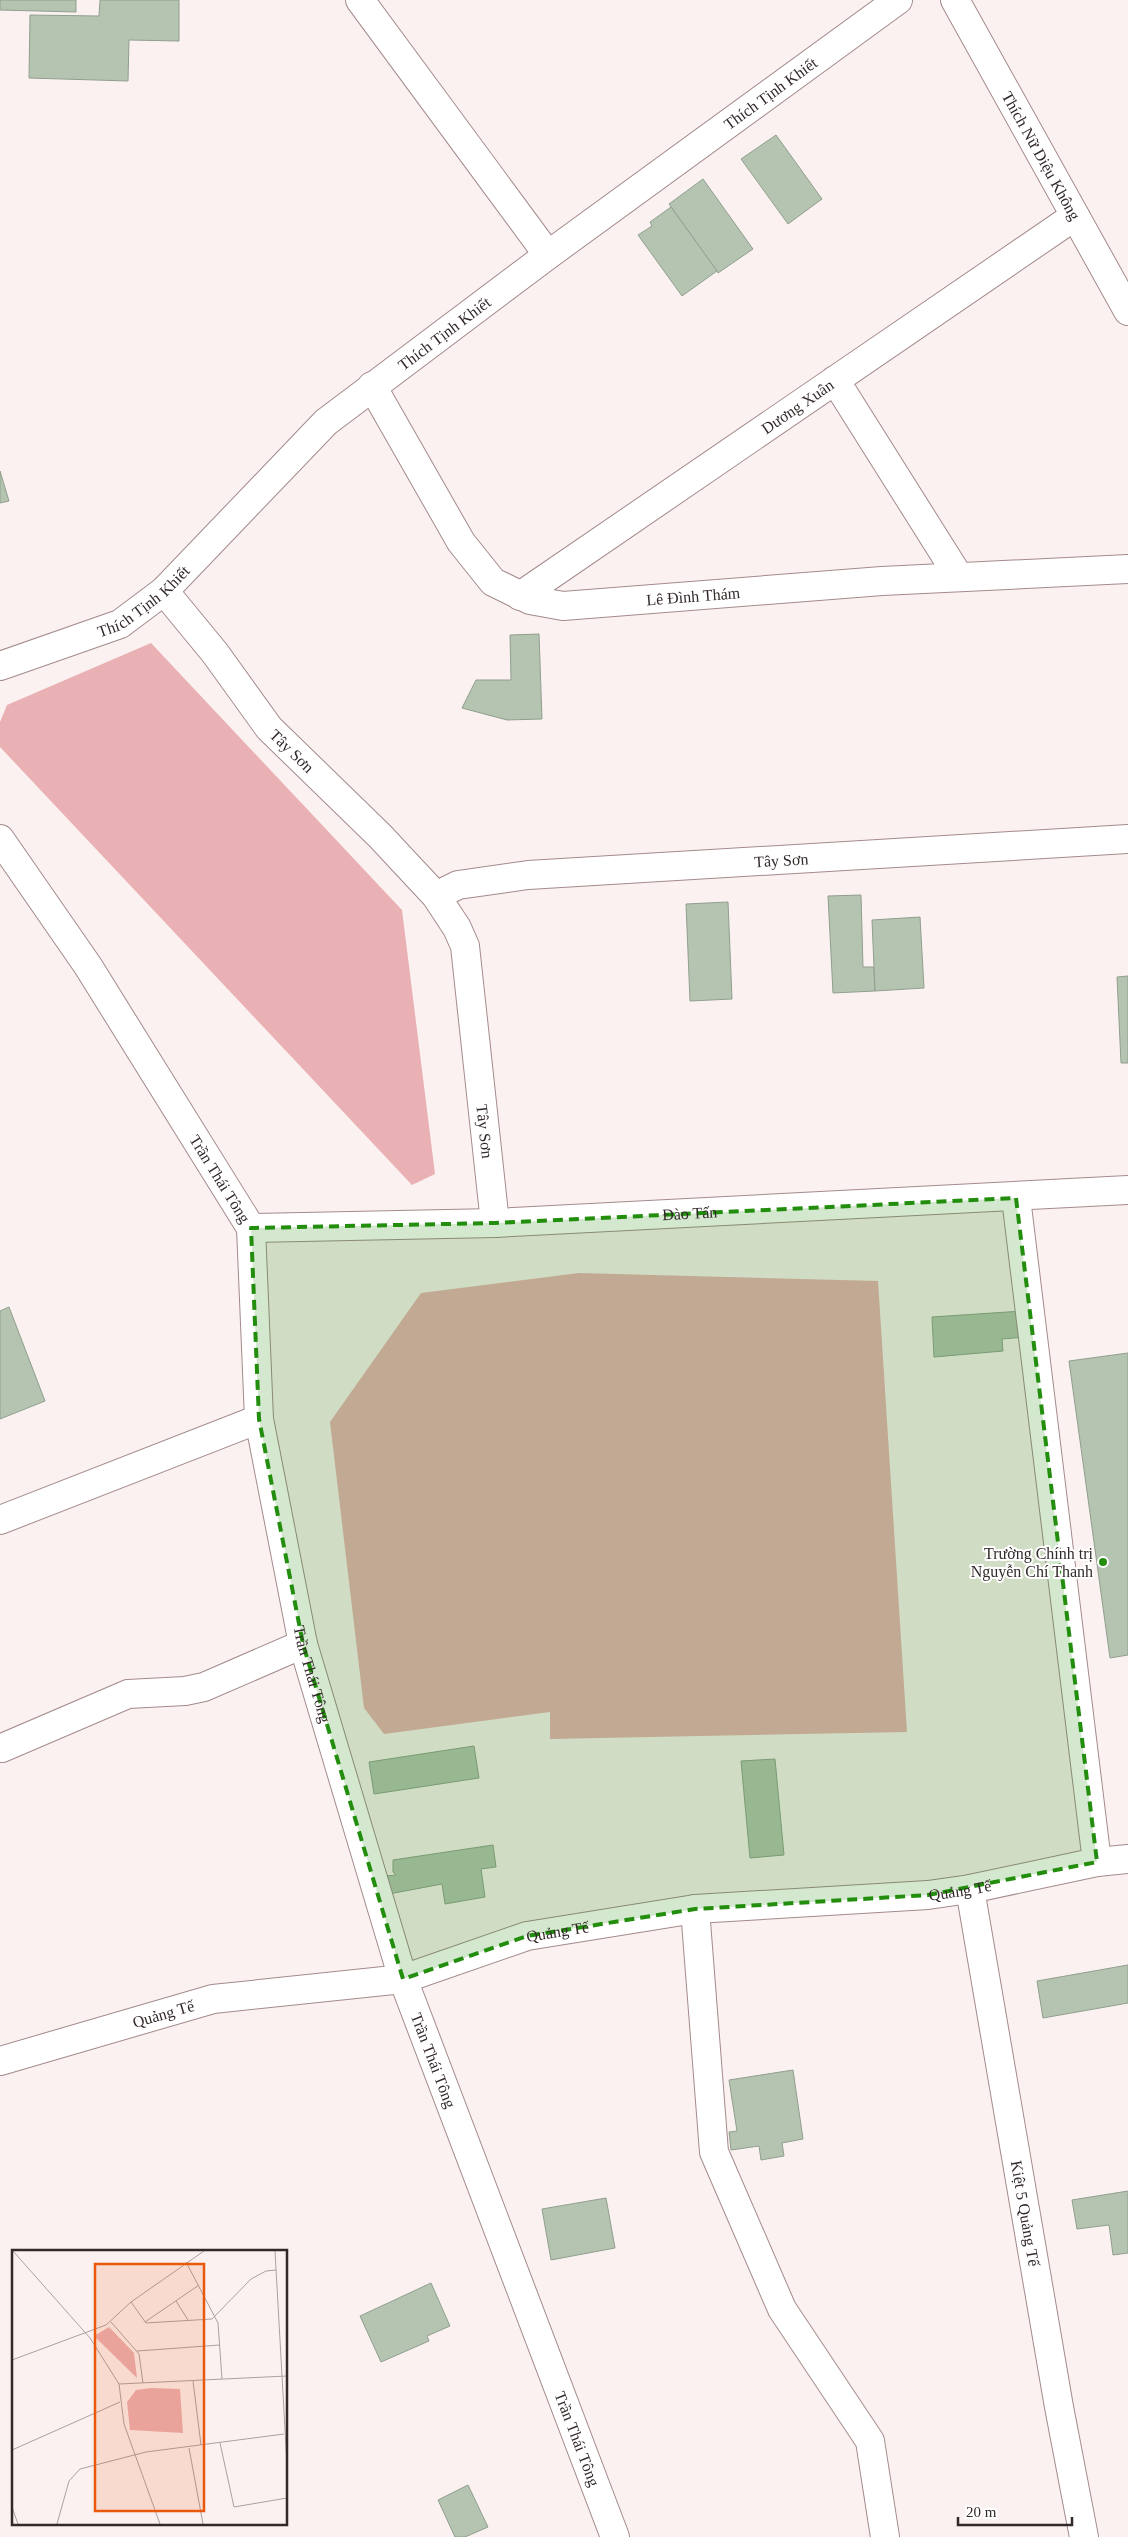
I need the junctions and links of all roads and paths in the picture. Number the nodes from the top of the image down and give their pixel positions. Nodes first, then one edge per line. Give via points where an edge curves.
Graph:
1 (360, 0) edge
2 (898, 0) edge
3 (955, 0) edge
4 (1075, 216) junction
5 (548, 255) junction
6 (1128, 311) edge
7 (835, 380) junction
8 (372, 386) junction
9 (1128, 569) edge
10 (959, 577) junction
11 (164, 591) junction
12 (520, 596) junction
13 (0, 666) edge
14 (0, 839) edge
15 (1128, 839) edge
16 (436, 896) junction
17 (1128, 1190) edge
18 (1016, 1198) junction
19 (495, 1223) junction
20 (251, 1228) junction
21 (259, 1419) junction
22 (0, 1520) edge
23 (303, 1644) junction
24 (2, 1748) dead end
25 (1128, 1859) edge
26 (1096, 1862) junction
27 (970, 1888) junction
28 (695, 1909) junction
29 (403, 1980) junction
30 (0, 2061) edge
31 (615, 2537) edge
32 (885, 2537) edge
33 (1084, 2537) edge

1 - 5 street
2 - 5 street, Thích Tịnh Khiết
3 - 4 street, Thích Nữ Diệu Không
4 - 6 street, Thích Nữ Diệu Không
4 - 7 street, Dương Xuân
5 - 8 street, Thích Tịnh Khiết
7 - 10 street
7 - 12 street, Dương Xuân
8 - 11 street, Thích Tịnh Khiết via 326,422
8 - 12 street, Lê Đình Thám via 461,542 493,582
9 - 10 street, Lê Đình Thám
10 - 12 street, Lê Đình Thám via 564,606
11 - 13 street, Thích Tịnh Khiết via 120,624
11 - 16 street, Tây Sơn via 215,653 269,728 380,836
14 - 20 street, Trần Thái Tông via 88,966
15 - 16 street, Tây Sơn via 528,875 458,885
16 - 19 street, Tây Sơn via 465,946
17 - 18 street, Đào Tấn
18 - 19 street, Đào Tấn
18 - 26 street
19 - 20 street, Đào Tấn
20 - 21 street, Trần Thái Tông
21 - 22 street
21 - 23 street, Trần Thái Tông
23 - 24 street via 204,1687 128,1694
23 - 29 street, Trần Thái Tông
25 - 26 street, Quảng Tế
26 - 27 street, Quảng Tế
27 - 28 street, Quảng Tế via 928,1895
27 - 33 street, Kiệt 5 Quảng Tế
28 - 29 street, Quảng Tế via 527,1936
28 - 32 street via 714,2152 782,2309 870,2441
29 - 30 street, Quảng Tế via 213,1999
29 - 31 street, Trần Thái Tông

